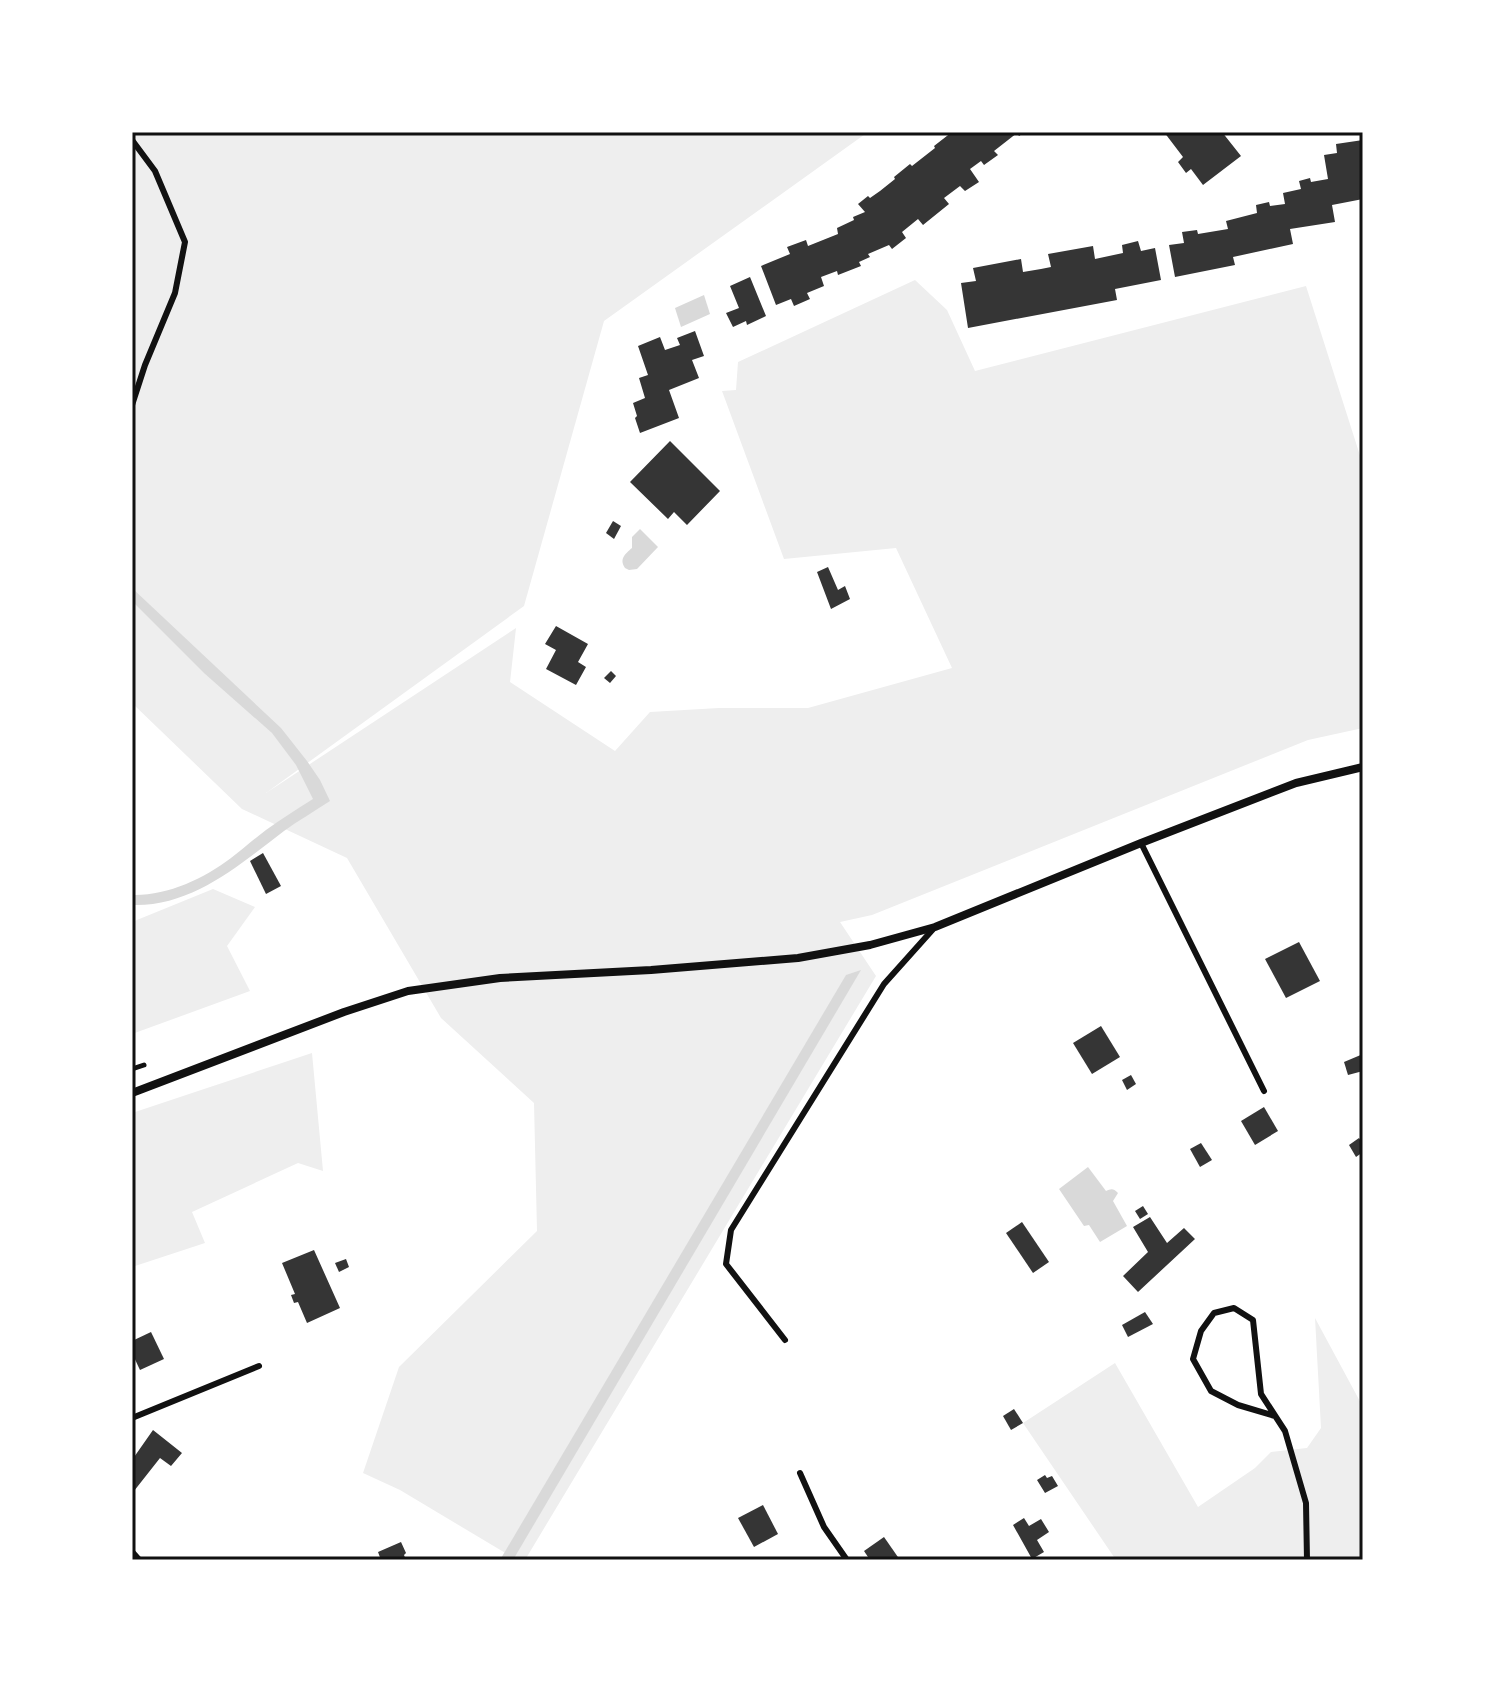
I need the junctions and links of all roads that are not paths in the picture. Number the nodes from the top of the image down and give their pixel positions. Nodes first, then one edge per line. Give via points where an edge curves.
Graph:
1 (132, 140) edge
2 (132, 405) edge
3 (1363, 767) edge
4 (1141, 843) junction
5 (935, 927) junction
6 (1264, 1091) dead end
7 (132, 1093) edge
8 (785, 1340) dead end
9 (259, 1366) dead end
10 (1275, 1416) junction
11 (132, 1418) edge
12 (800, 1473) dead end
13 (847, 1560) edge
14 (1307, 1560) edge

1 - 2 lane via 155,171 185,242 175,293
3 - 4 street via 1296,783
4 - 5 street
4 - 6 lane
5 - 7 street via 798,958 500,978 408,991
5 - 8 lane via 884,984 731,1230 726,1264
9 - 11 lane
10 - 10 lane via 1261,1394 1253,1320 1234,1308 1214,1313 1201,1331 1193,1359 1211,1391
10 - 14 lane via 1285,1431 1306,1503
12 - 13 lane via 824,1527

